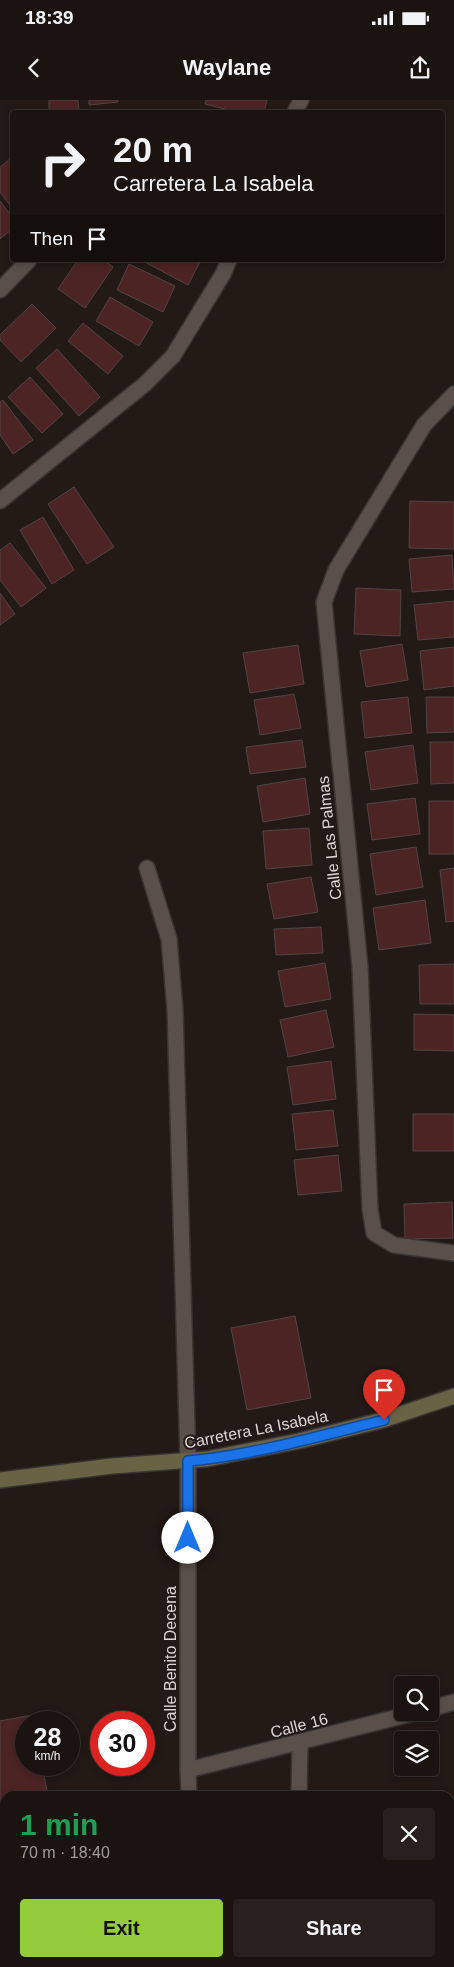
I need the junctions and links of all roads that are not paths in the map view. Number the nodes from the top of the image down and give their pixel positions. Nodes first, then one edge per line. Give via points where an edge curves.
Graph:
1 (27, 262) edge
2 (228, 262) edge
3 (0, 290) edge
4 (454, 394) edge
5 (0, 501) edge
6 (147, 868) dead end
7 (454, 1252) edge
8 (454, 1396) edge
9 (188, 1461) junction
10 (0, 1480) edge
11 (454, 1702) edge
12 (439, 1706) edge
13 (394, 1718) edge
14 (300, 1743) junction
15 (188, 1770) junction
16 (189, 1791) edge
17 (299, 1791) edge

1 - 3 street
2 - 5 street via 173,356 145,384
4 - 7 street, Calle Las Palmas via 424,425 336,570 324,602 360,967 370,1209 374,1233 394,1245
6 - 9 street, Calle Benito Decena via 169,939 175,1010
8 - 9 main road, Carretera La Isabela via 384,1420 299,1442
9 - 10 main road, Carretera La Isabela via 112,1466
9 - 15 street, Calle Benito Decena
11 - 12 street
13 - 14 street, Calle 16
14 - 15 street, Calle 16
14 - 17 street
15 - 16 street, Calle Benito Decena

